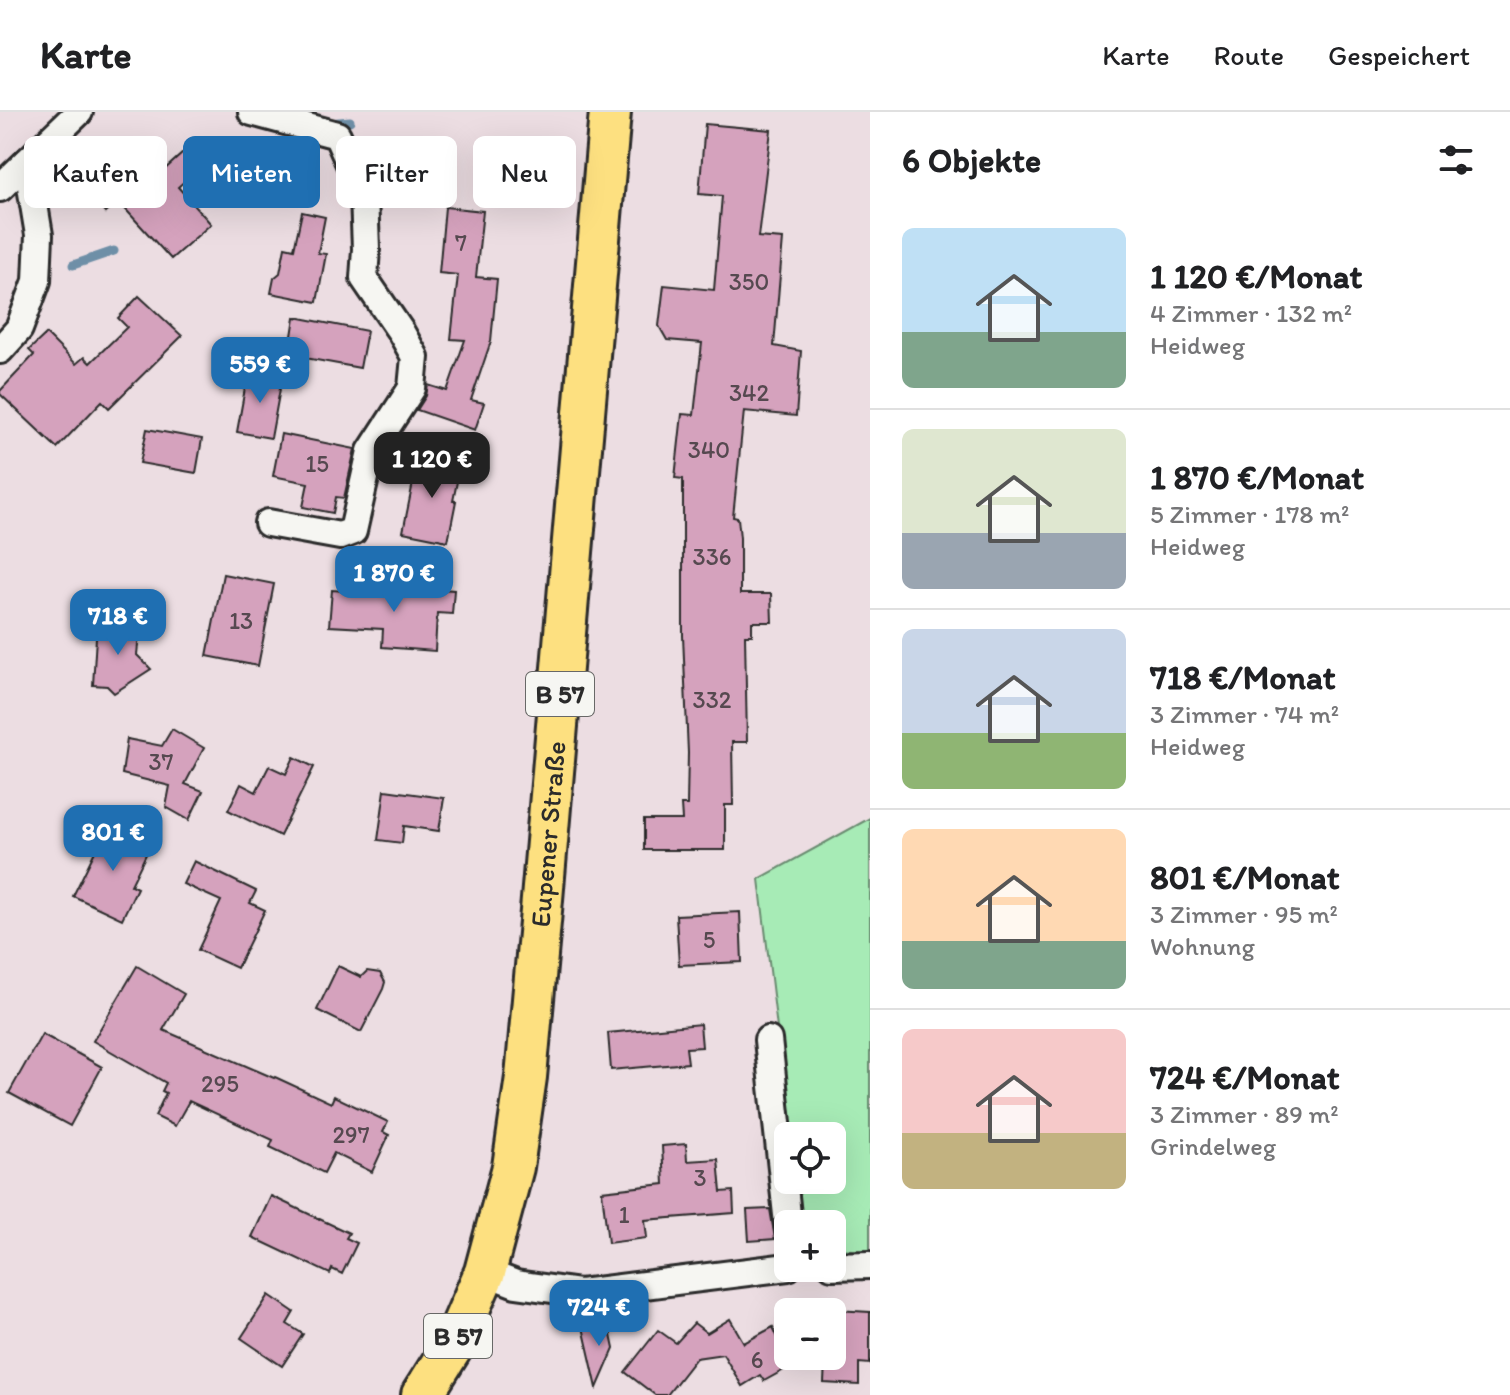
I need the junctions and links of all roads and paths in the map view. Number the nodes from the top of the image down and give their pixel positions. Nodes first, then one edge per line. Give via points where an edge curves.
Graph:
1 (79, 112) edge
2 (252, 112) edge
3 (610, 112) edge
4 (54, 136) edge
5 (24, 165) edge
6 (0, 188) edge
7 (35, 208) edge
8 (0, 350) edge
9 (268, 523) dead end
10 (768, 1040) dead end
11 (786, 1210) edge
12 (870, 1265) edge
13 (846, 1266) edge
14 (774, 1269) edge
15 (485, 1272) junction
16 (422, 1395) edge

1 - 4 street
2 - 9 street via 337,135 364,195 364,278 415,357 412,388 371,451 353,531 340,536
3 - 15 main road, Eupener Straße / B 57 via 526,1077 513,1167
5 - 6 street
7 - 8 street via 37,281 19,329
10 - 11 street
12 - 13 street
14 - 15 street via 580,1293 516,1284
15 - 16 main road, Eupener Straße / B 57 via 454,1344

